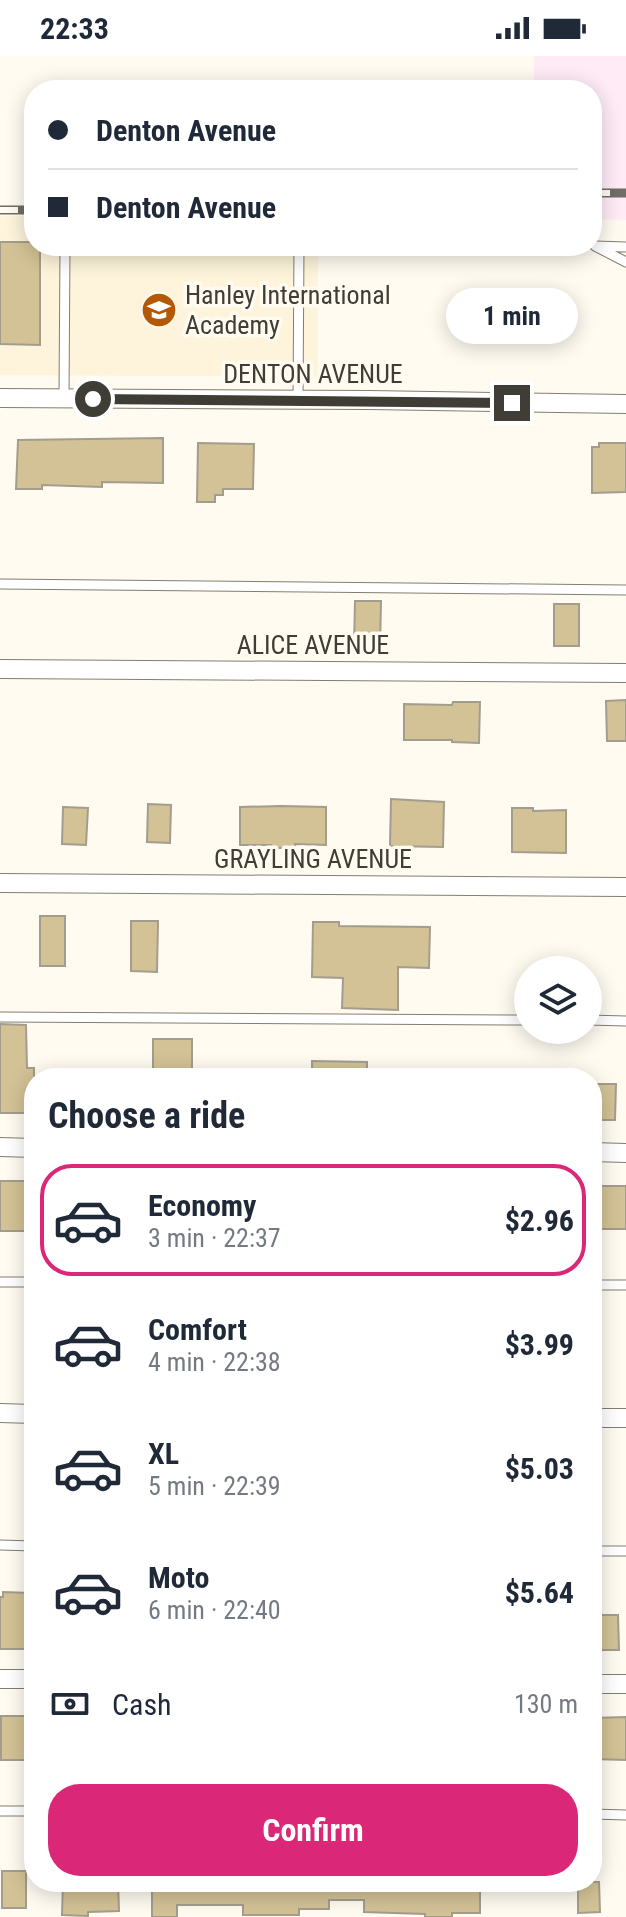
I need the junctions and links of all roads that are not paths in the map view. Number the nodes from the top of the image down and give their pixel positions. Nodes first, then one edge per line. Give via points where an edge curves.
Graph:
1 (602, 246) edge
2 (626, 247) edge
3 (602, 250) edge
4 (65, 256) edge
5 (299, 256) edge
6 (626, 262) edge
7 (0, 398) edge
8 (64, 398) junction
9 (298, 400) junction
10 (626, 404) edge
11 (0, 584) edge
12 (626, 590) edge
13 (0, 669) edge
14 (626, 673) edge
15 (0, 883) edge
16 (626, 887) edge
17 (0, 1017) edge
18 (514, 1020) edge
19 (602, 1020) edge
20 (626, 1021) edge
21 (0, 1147) edge
22 (24, 1148) edge
23 (602, 1152) edge
24 (626, 1153) edge
25 (0, 1282) edge
26 (24, 1282) edge
27 (602, 1285) edge
28 (626, 1285) edge
29 (0, 1413) edge
30 (24, 1414) edge
31 (602, 1418) edge
32 (626, 1418) edge
33 (0, 1545) edge
34 (24, 1546) edge
35 (602, 1551) edge
36 (626, 1551) edge
37 (0, 1679) edge
38 (24, 1679) edge
39 (602, 1684) edge
40 (626, 1684) edge
41 (0, 1811) edge
42 (24, 1811) edge
43 (602, 1814) edge
44 (626, 1815) edge

1 - 2 lane
3 - 6 lane
4 - 8 lane
5 - 9 lane
7 - 8 street, DENTON AVENUE
8 - 9 street, DENTON AVENUE
9 - 10 street, DENTON AVENUE
11 - 12 lane
13 - 14 street, ALICE AVENUE
15 - 16 street, GRAYLING AVENUE
17 - 18 lane
19 - 20 lane
21 - 22 street
23 - 24 street
25 - 26 lane
27 - 28 lane
29 - 30 street
31 - 32 street
33 - 34 lane
35 - 36 lane
37 - 38 street
39 - 40 street
41 - 42 lane
43 - 44 lane

